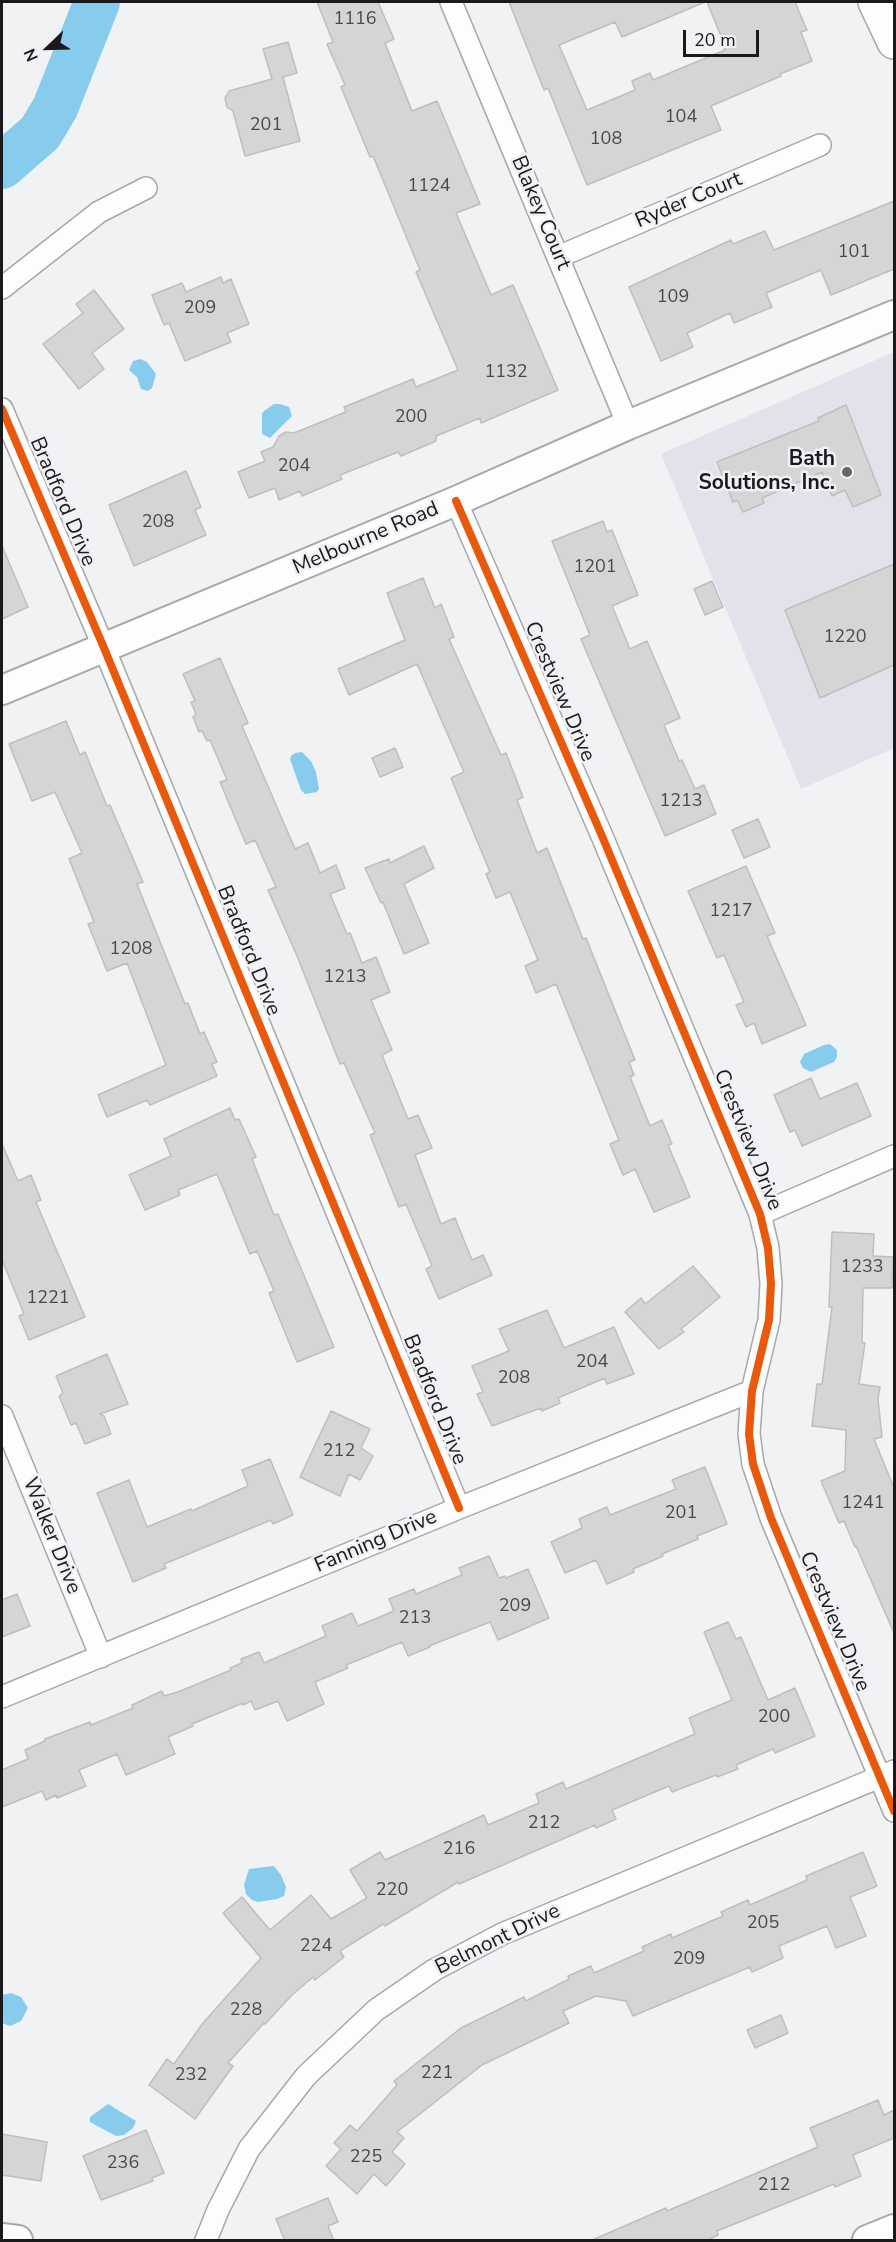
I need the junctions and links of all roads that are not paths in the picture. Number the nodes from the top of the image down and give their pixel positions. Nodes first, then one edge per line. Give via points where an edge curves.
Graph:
1 (451, 2) edge
2 (874, 2) edge
3 (894, 42) edge
4 (820, 145) dead end
5 (146, 188) dead end
6 (558, 257) junction
7 (2, 288) edge
8 (894, 315) edge
9 (2, 409) edge
10 (628, 425) junction
11 (456, 501) junction
12 (104, 648) junction
13 (2, 690) edge
14 (894, 1156) edge
15 (760, 1214) junction
16 (752, 1391) junction
17 (2, 1416) edge
18 (459, 1508) junction
19 (101, 1657) junction
20 (2, 1697) edge
21 (887, 1774) edge
22 (894, 1811) edge
23 (894, 2229) edge
24 (2, 2238) edge
25 (18, 2241) edge
26 (206, 2241) edge
27 (867, 2241) edge

1 - 6 street, Blakey Court
2 - 3 main road
4 - 6 street, Ryder Court
5 - 7 street via 99,212
6 - 10 street, Blakey Court
8 - 10 street, Melbourne Road
9 - 12 street, Bradford Drive
10 - 11 street, Melbourne Road
11 - 12 street, Melbourne Road
11 - 15 street, Crestview Drive
12 - 13 street, Melbourne Road
12 - 18 street, Bradford Drive
14 - 15 street
15 - 16 street, Crestview Drive via 771,1284 769,1320
16 - 18 street, Fanning Drive
16 - 21 street, Crestview Drive via 749,1434 761,1490
17 - 19 street, Walker Drive
18 - 19 street, Fanning Drive
19 - 20 street, Fanning Drive
21 - 22 street, Crestview Drive
21 - 26 street, Belmont Drive via 502,1934 424,1976 376,2010 306,2076 249,2149
23 - 27 street
24 - 25 street

